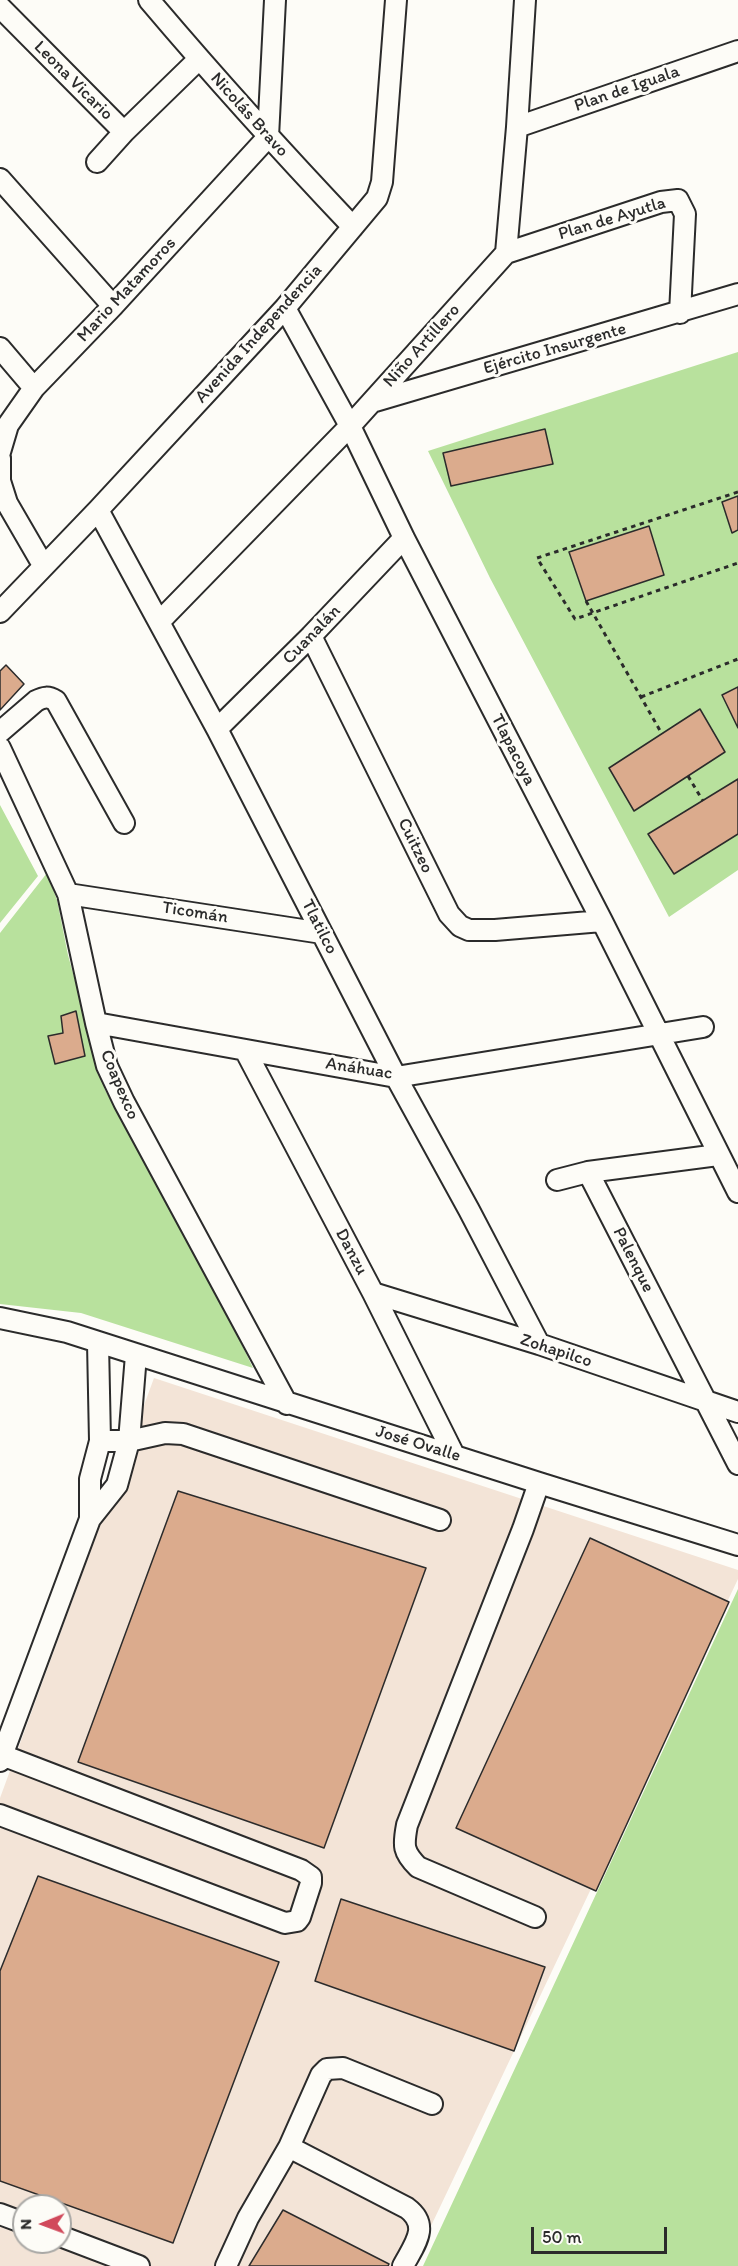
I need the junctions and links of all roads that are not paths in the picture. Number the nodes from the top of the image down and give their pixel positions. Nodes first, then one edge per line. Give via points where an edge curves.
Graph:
1 (149, 0) edge
2 (275, 0) edge
3 (396, 0) edge
4 (525, 0) edge
5 (0, 7) edge
6 (738, 51) edge
7 (199, 59) junction
8 (517, 127) junction
9 (124, 132) junction
10 (268, 137) junction
11 (97, 162) dead end
12 (0, 179) edge
13 (353, 227) junction
14 (506, 253) junction
15 (738, 294) edge
16 (113, 306) junction
17 (285, 308) junction
18 (680, 312) junction
19 (0, 348) edge
20 (34, 388) junction
21 (372, 402) junction
22 (350, 426) junction
23 (0, 452) edge
24 (0, 458) edge
25 (98, 510) junction
26 (404, 538) junction
27 (44, 565) junction
28 (0, 612) edge
29 (160, 621) junction
30 (311, 636) junction
31 (217, 729) junction
32 (0, 732) edge
33 (0, 748) edge
34 (124, 824) dead end
35 (68, 894) junction
36 (602, 921) junction
37 (322, 933) junction
38 (96, 1023) junction
39 (704, 1027) dead end
40 (658, 1035) junction
41 (245, 1050) junction
42 (396, 1077) junction
43 (718, 1155) junction
44 (588, 1173) junction
45 (557, 1180) dead end
46 (738, 1192) edge
47 (373, 1293) junction
48 (0, 1317) edge
49 (98, 1342) junction
50 (538, 1344) junction
51 (136, 1355) junction
52 (707, 1402) junction
53 (287, 1404) junction
54 (738, 1412) edge
55 (100, 1441) junction
56 (129, 1441) junction
57 (454, 1455) junction
58 (738, 1464) edge
59 (538, 1483) junction
60 (90, 1519) junction
61 (440, 1520) dead end
62 (738, 1545) edge
63 (1, 1758) edge
64 (0, 1815) edge
65 (535, 1917) dead end
66 (432, 2104) dead end
67 (289, 2147) junction
68 (72, 2241) edge
69 (139, 2266) edge
70 (226, 2266) edge
71 (403, 2266) edge

1 - 7 street, Nicolás Bravo
2 - 10 street
3 - 13 street, Avenida Independencia via 382,182 371,208
4 - 8 street
5 - 9 street, Leona Vicario
6 - 8 street, Plan de Iguala
7 - 9 street, Leona Vicario
7 - 10 street, Nicolás Bravo
8 - 14 street
9 - 11 street
10 - 13 street, Nicolás Bravo
10 - 16 street, Mario Matamoros
12 - 16 street
13 - 17 street, Avenida Independencia
14 - 18 street, Plan de Ayutla via 661,202 678,200 685,214
14 - 21 street, Niño Artillero
15 - 18 street, Ejército Insurgente
16 - 20 street, Mario Matamoros
17 - 22 street, Tlapacoya
17 - 25 street, Avenida Independencia
18 - 21 street, Ejército Insurgente
19 - 20 street
20 - 23 street, Mario Matamoros via 8,425
21 - 22 street, Niño Artillero
22 - 26 street, Tlapacoya
22 - 29 street, Niño Artillero
24 - 27 street via 0,482 7,502
25 - 27 street, Avenida Independencia
25 - 29 street, Tlatilco
26 - 30 street, Cuanalán
26 - 36 street, Tlapacoya
27 - 28 street, Avenida Independencia
29 - 31 street, Tlatilco
30 - 31 street, Cuanalán
30 - 36 street, Cuitzeo via 449,914 460,926 495,930
31 - 37 street, Tlatilco
32 - 34 street via 36,701 50,697 56,701
33 - 35 street, Coapexco
35 - 37 street, Ticomán
35 - 38 street, Coapexco
36 - 40 street, Tlapacoya
37 - 42 street, Tlatilco
38 - 41 street, Anáhuac
38 - 53 street, Coapexco via 107,1066 124,1102
39 - 40 street, Anáhuac
40 - 42 street, Anáhuac
40 - 43 street, Tlapacoya
41 - 42 street, Anáhuac
41 - 47 street, Danzu
42 - 50 street, Tlatilco
43 - 44 street
43 - 46 street, Tlapacoya
44 - 45 street
44 - 52 street, Palenque
47 - 50 street, Zohapilco
47 - 57 street, Danzu
48 - 49 street, José Ovalle
49 - 51 street, José Ovalle
49 - 55 street
50 - 52 street, Zohapilco
51 - 53 street, José Ovalle
51 - 56 street
52 - 54 street, Zohapilco
52 - 58 street, Palenque
53 - 57 street, José Ovalle
55 - 56 street
55 - 60 street via 90,1479
56 - 60 street via 117,1485
56 - 61 street via 165,1433 183,1434
57 - 59 street, José Ovalle
59 - 62 street, José Ovalle
59 - 65 street via 404,1840 407,1856 418,1867
60 - 63 street
63 - 64 street via 301,1870 311,1877 311,1883 297,1922 285,1923
66 - 67 street via 343,2068 327,2069
67 - 70 street via 248,2218
67 - 71 street via 416,2215 420,2225 418,2236
68 - 69 street

